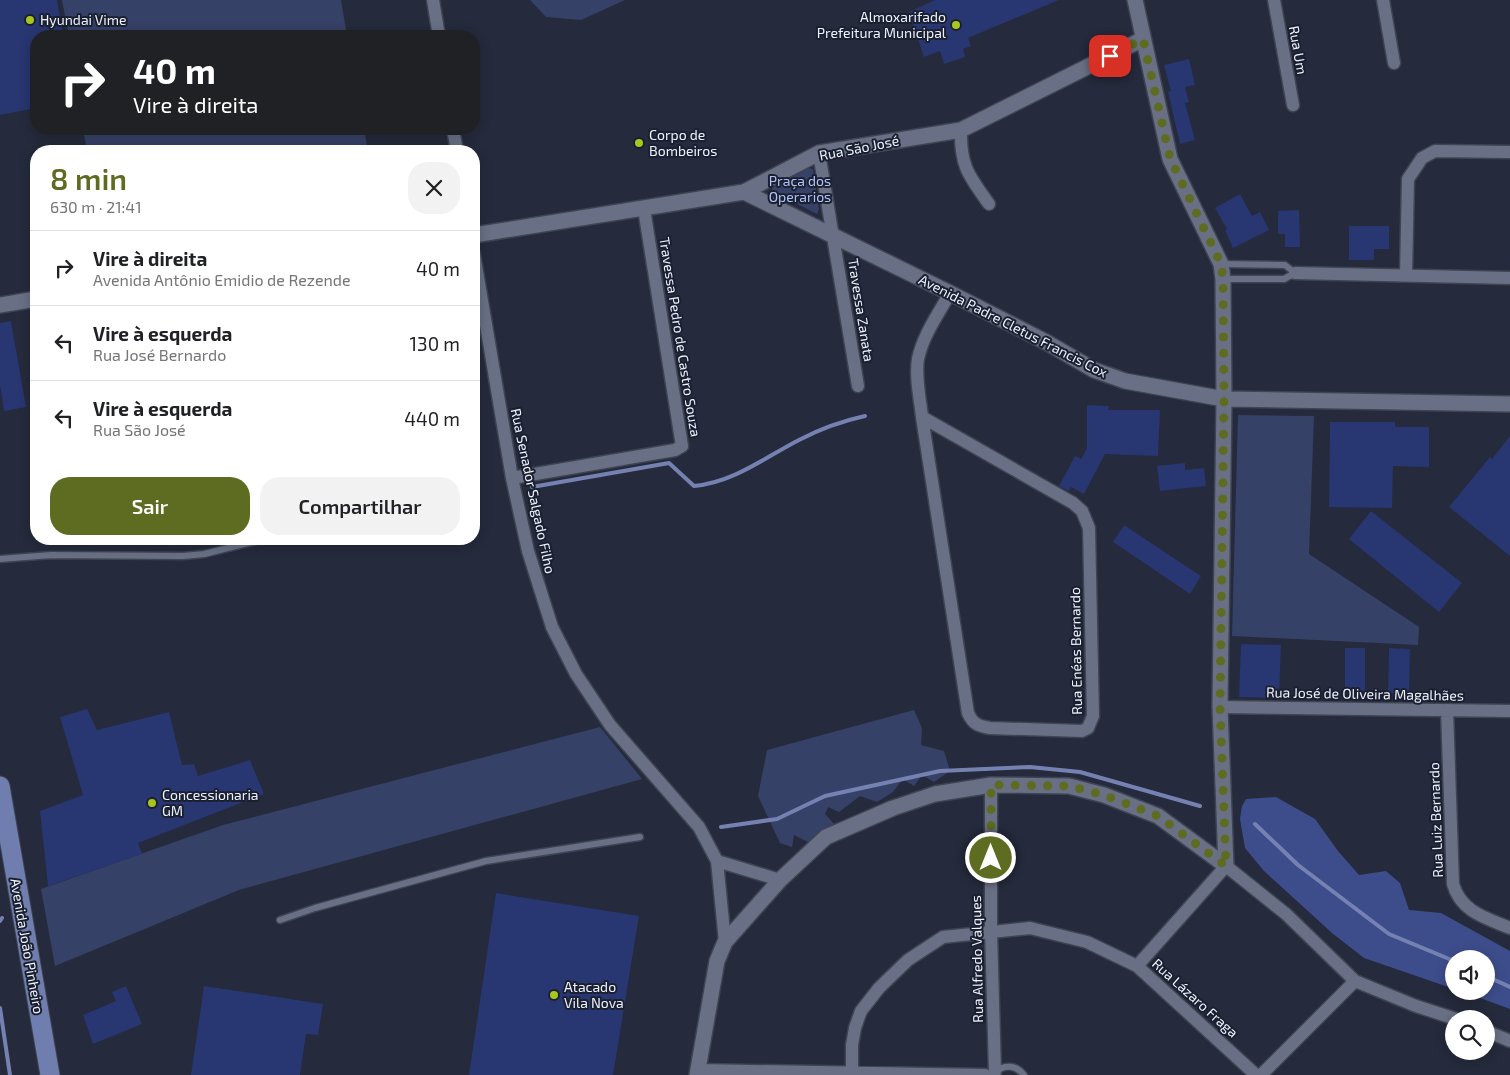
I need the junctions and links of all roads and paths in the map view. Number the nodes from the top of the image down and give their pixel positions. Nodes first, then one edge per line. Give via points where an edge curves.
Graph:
1 (433, 0) edge
2 (1135, 0) edge
3 (1274, 0) edge
4 (1382, 0) edge
5 (438, 30) edge
6 (1143, 39) junction
7 (1394, 63) dead end
8 (1293, 105) dead end
9 (961, 130) junction
10 (1510, 152) edge
11 (819, 153) junction
12 (744, 192) junction
13 (989, 204) dead end
14 (644, 209) junction
15 (480, 233) edge
16 (835, 237) junction
17 (1222, 271) junction
18 (1296, 273) junction
19 (1406, 275) junction
20 (1510, 278) edge
21 (480, 289) edge
22 (950, 293) junction
23 (30, 300) edge
24 (0, 305) edge
25 (858, 386) dead end
26 (1224, 399) junction
27 (1510, 404) edge
28 (922, 417) junction
29 (512, 478) junction
30 (240, 545) edge
31 (0, 559) edge
32 (1220, 707) junction
33 (1448, 710) junction
34 (1510, 711) edge
35 (991, 785) junction
36 (0, 786) edge
37 (640, 837) dead end
38 (717, 861) junction
39 (1226, 866) junction
40 (780, 880) junction
41 (280, 920) dead end
42 (1510, 928) edge
43 (991, 931) junction
44 (724, 942) junction
45 (1137, 966) junction
46 (1354, 981) junction
47 (1445, 1015) edge
48 (1495, 1035) edge
49 (1510, 1041) edge
50 (698, 1072) edge
51 (852, 1074) edge
52 (991, 1074) edge
53 (50, 1075) edge
54 (1024, 1075) edge
55 (1256, 1075) edge
56 (1260, 1075) edge

1 - 5 street
2 - 6 street
3 - 8 street, Rua Um
4 - 7 street
6 - 9 street, Rua São José
6 - 17 street via 1170,158
9 - 11 street, Rua São José
9 - 13 street via 960,152 967,172
10 - 19 street via 1435,151 1422,158 1408,179
11 - 12 street, Rua São José
11 - 16 street
12 - 14 street, Rua São José
12 - 16 street, Avenida Padre Cletus Francis Cox
14 - 15 street, Rua São José
14 - 29 street, Travessa Pedro de Castro Souza via 682,446 675,450
16 - 22 street, Avenida Padre Cletus Francis Cox
16 - 25 street, Travessa Zanata
17 - 18 lane via 1284,279
17 - 18 lane via 1285,265
17 - 26 street
18 - 19 street
19 - 20 street
21 - 29 street, Rua Senador Salgado Filho
22 - 26 street, Avenida Padre Cletus Francis Cox via 1094,370 1125,380
22 - 28 street, Rua Enéas Bernardo via 925,339 918,360
23 - 24 street
26 - 27 street, Avenida Padre Cletus Francis Cox
26 - 32 street
28 - 28 street, Rua Enéas Bernardo via 971,720 978,726 990,728 1082,731 1088,728 1093,716 1086,518 1072,503
29 - 38 street, Rua Senador Salgado Filho via 528,551 552,627 576,674 610,725 699,826
30 - 31 lane via 183,556
32 - 33 street, Rua José de Oliveira Magalhães
32 - 39 street
33 - 34 street, Rua José de Oliveira Magalhães
33 - 42 street, Rua Luiz Bernardo via 1456,895 1471,911
35 - 39 street via 1069,786 1104,795 1158,816
35 - 40 street via 935,794 826,837
35 - 43 street, Rua Alfredo Valques
36 - 53 main road, Avenida João Pinheiro
37 - 41 lane via 486,861
38 - 40 street
38 - 44 street
39 - 45 street
39 - 46 street via 1286,914
40 - 44 street
43 - 45 street, Rua Lázaro Fraga via 1030,928 1054,933 1087,942
43 - 51 street, Rua Lázaro Fraga via 943,937 908,960 879,988 861,1011 855,1028
43 - 52 street, Rua Alfredo Valques
44 - 50 street
45 - 55 street, Rua Lázaro Fraga
46 - 47 street
46 - 56 street
48 - 49 street
50 - 51 street
51 - 52 street
52 - 54 lane via 1011,1067

